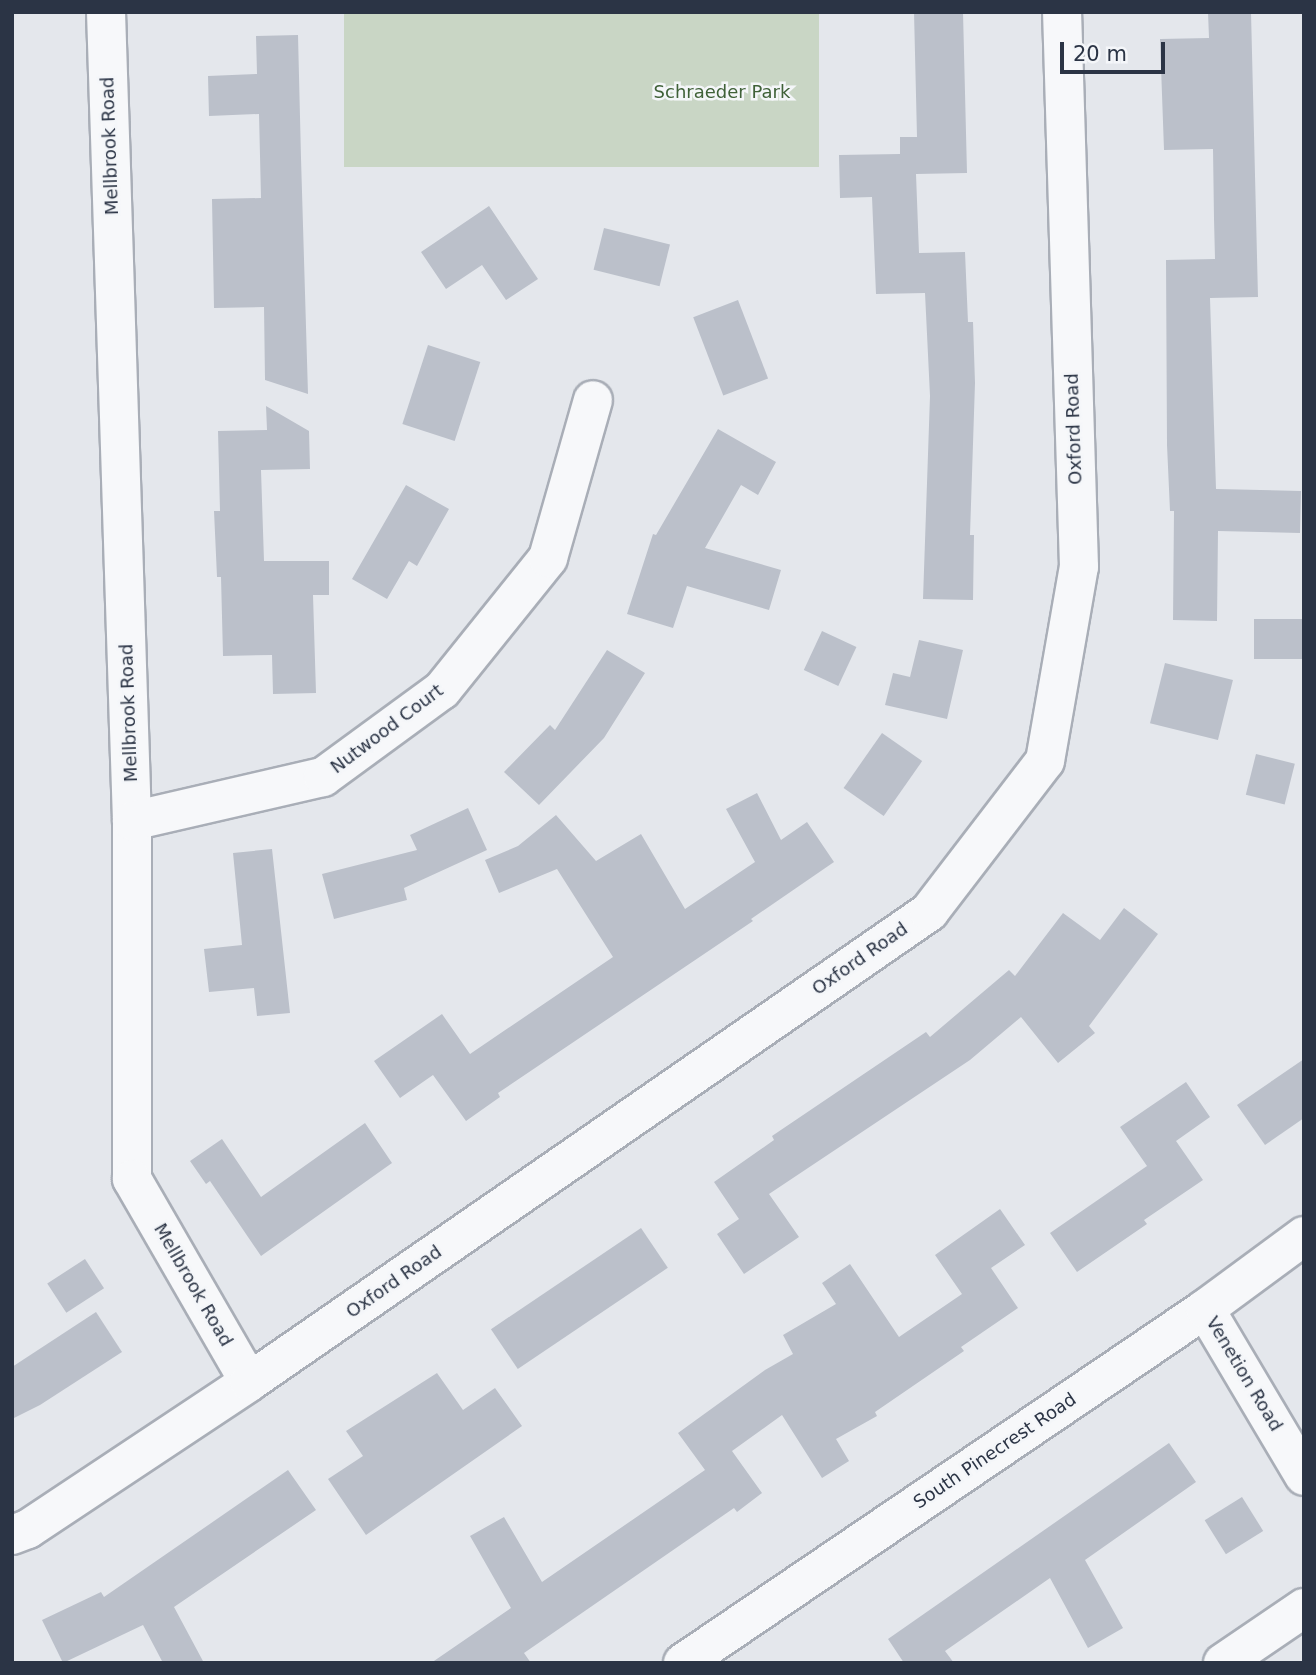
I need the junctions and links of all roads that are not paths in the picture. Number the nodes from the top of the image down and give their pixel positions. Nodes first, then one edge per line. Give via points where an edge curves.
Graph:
1 (106, 12) edge
2 (1062, 12) edge
3 (593, 400) dead end
4 (132, 821) junction
5 (1304, 1236) edge
6 (1205, 1309) junction
7 (249, 1382) junction
8 (1304, 1476) edge
9 (12, 1535) edge
10 (1304, 1608) edge
11 (683, 1663) edge
12 (1223, 1663) edge

1 - 4 street, Mellbrook Road
2 - 7 street, Oxford Road via 1079,567 1045,761 929,912
3 - 4 street, Nutwood Court via 548,558 442,690 323,777
4 - 7 street, Mellbrook Road via 132,1179
5 - 6 street, South Pinecrest Road
6 - 8 street, Venetion Road
6 - 11 street, South Pinecrest Road
7 - 9 street, Oxford Road via 28,1529
10 - 12 street

